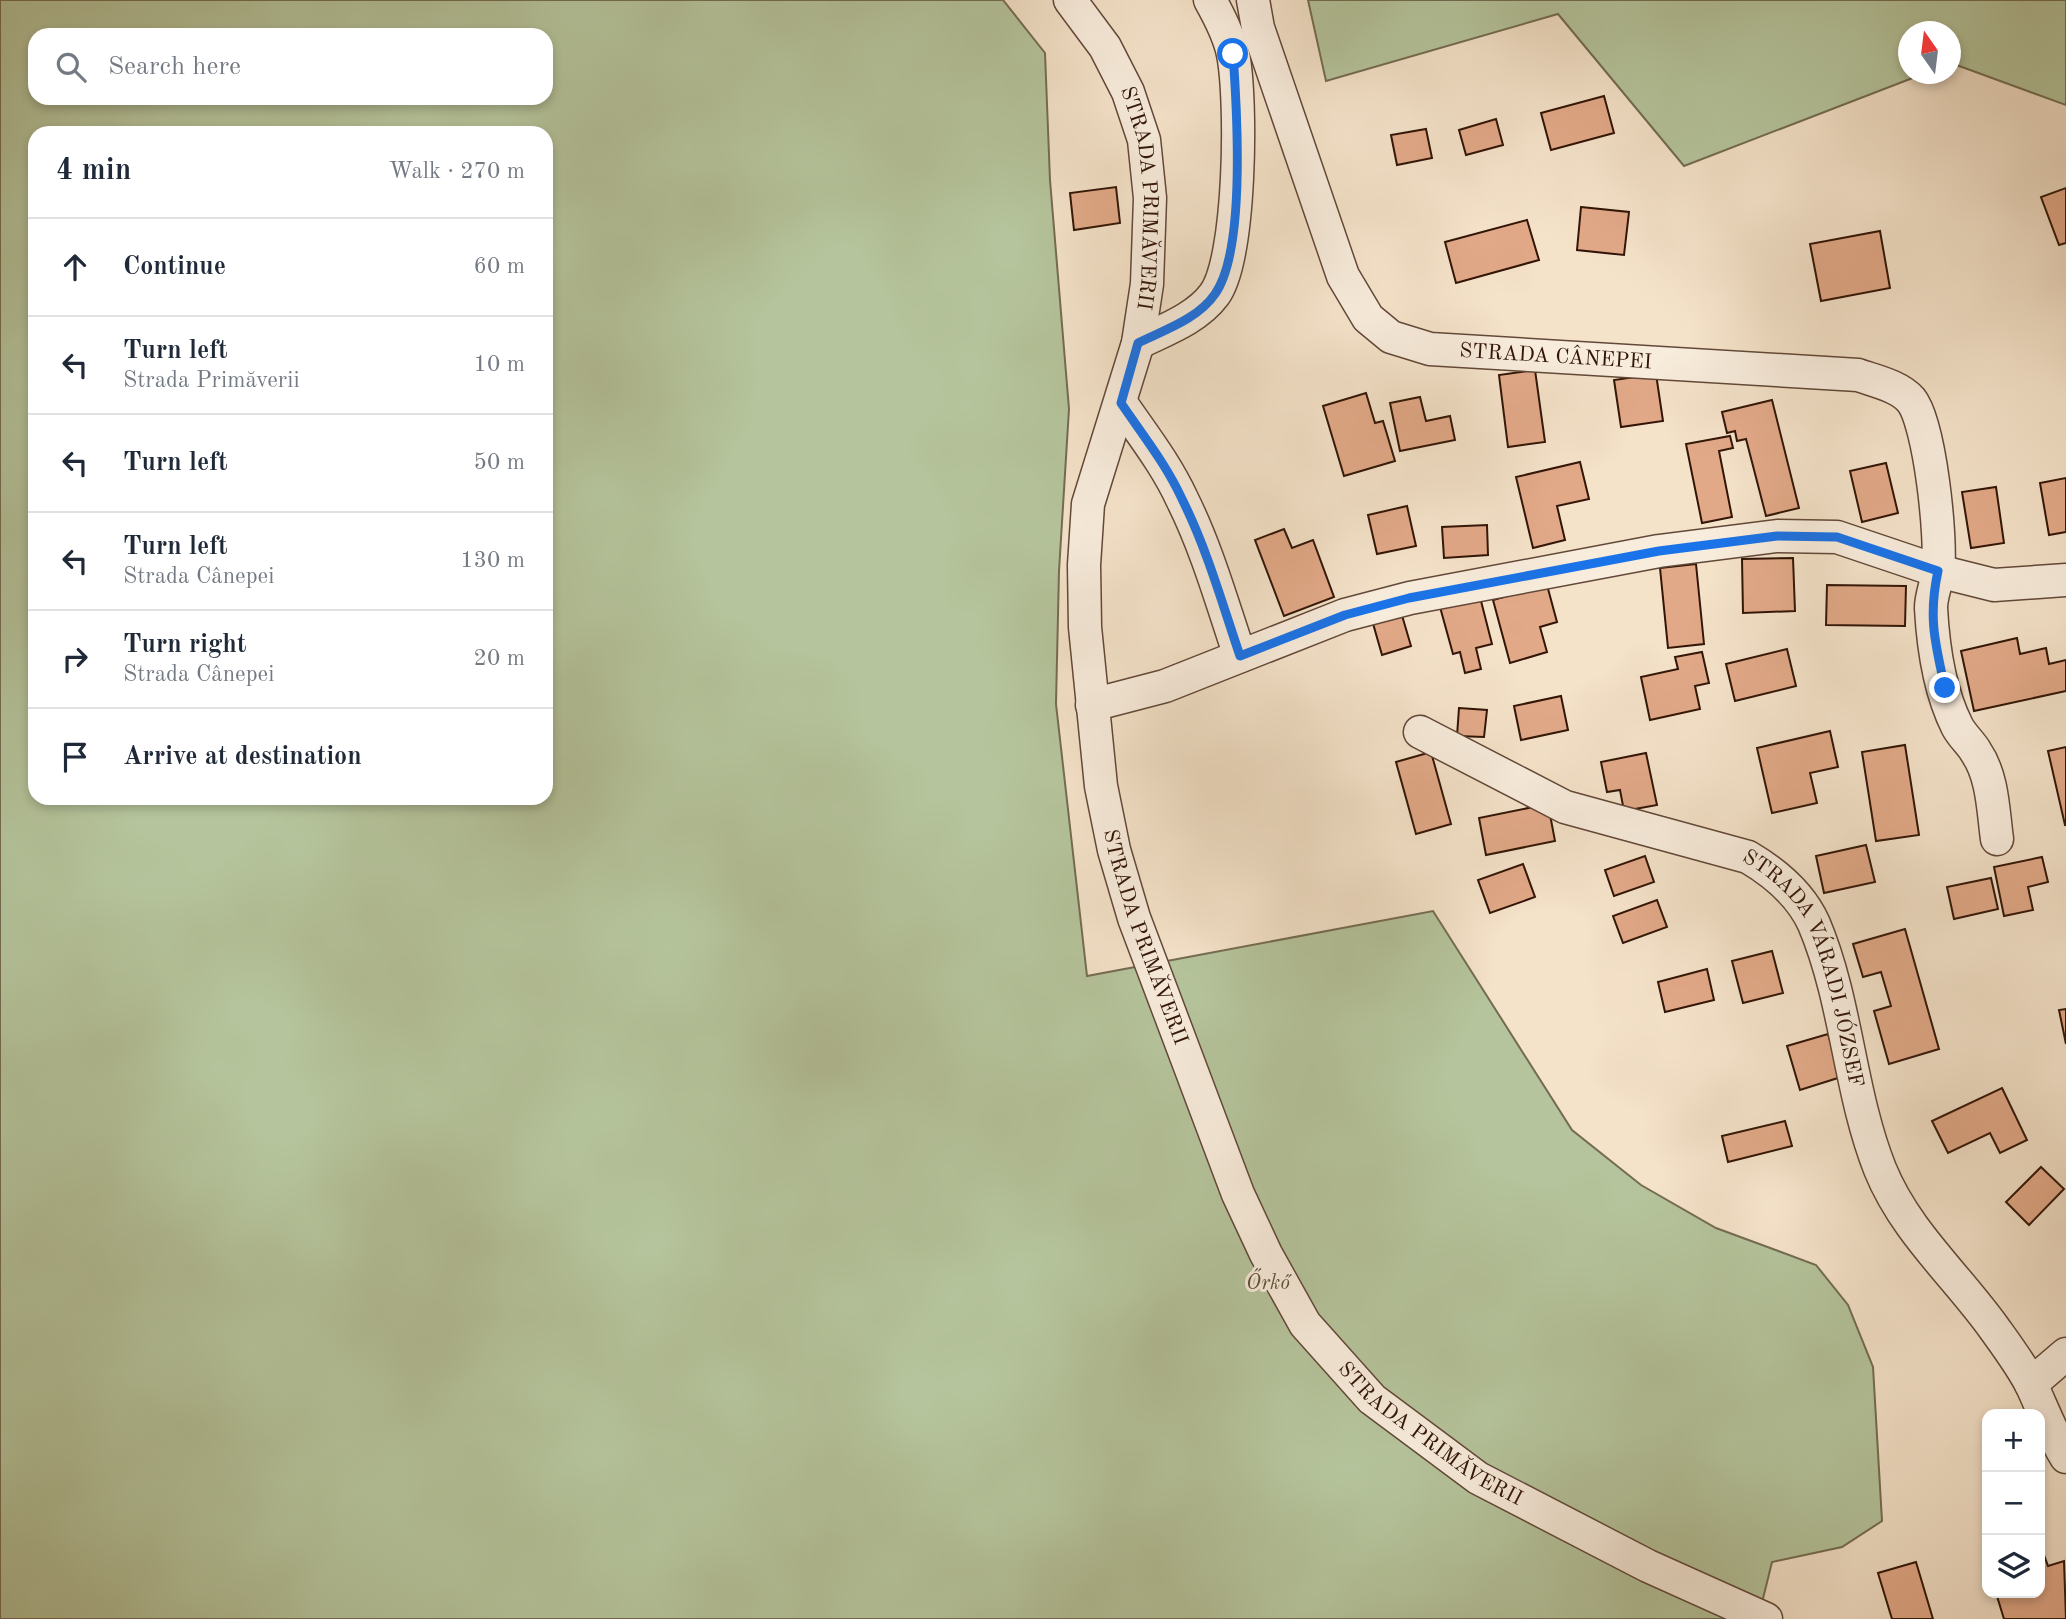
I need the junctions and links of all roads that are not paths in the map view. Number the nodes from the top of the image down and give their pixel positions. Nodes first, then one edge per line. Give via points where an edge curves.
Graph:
1 (1070, 0) edge
2 (1210, 0) edge
3 (1255, 14) edge
4 (1227, 35) junction
5 (1138, 343) junction
6 (1121, 403) junction
7 (1938, 571) junction
8 (2066, 580) edge
9 (1240, 656) junction
10 (1091, 705) junction
11 (1420, 732) dead end
12 (1997, 839) dead end
13 (2066, 1354) edge
14 (2031, 1384) junction
15 (2066, 1457) edge
16 (1766, 1619) edge

1 - 5 street, STRADA PRIMĂVERII via 1105,47 1128,92 1144,140 1150,198
2 - 4 street
3 - 4 street
3 - 7 street, STRADA CÂNEPEI via 1343,276 1368,318 1391,337 1430,349 1858,375 1894,388 1911,400 1921,426 1932,475
4 - 5 street via 1235,77 1238,185 1228,265 1216,294 1197,313
5 - 6 street, STRADA PRIMĂVERII
6 - 9 street via 1182,499
6 - 10 street, STRADA PRIMĂVERII via 1088,504 1084,565
7 - 8 street via 1994,585
7 - 9 street via 1837,537 1764,538 1659,551 1409,598 1345,615
7 - 12 street, STRADA CÂNEPEI via 1931,604 1936,649 1957,727 1978,753 1991,789
9 - 10 street via 1165,686
10 - 16 street, STRADA PRIMĂVERII via 1107,812 1134,918 1238,1194 1305,1324 1372,1399 1478,1478 1648,1566
11 - 14 street, STRADA VÁRADI JÓZSEF via 1565,807 1748,857 1771,870 1790,889 1813,922 1880,1169 1919,1238 1994,1328
13 - 14 street
14 - 15 street, STRADA VÁRADI JÓZSEF

